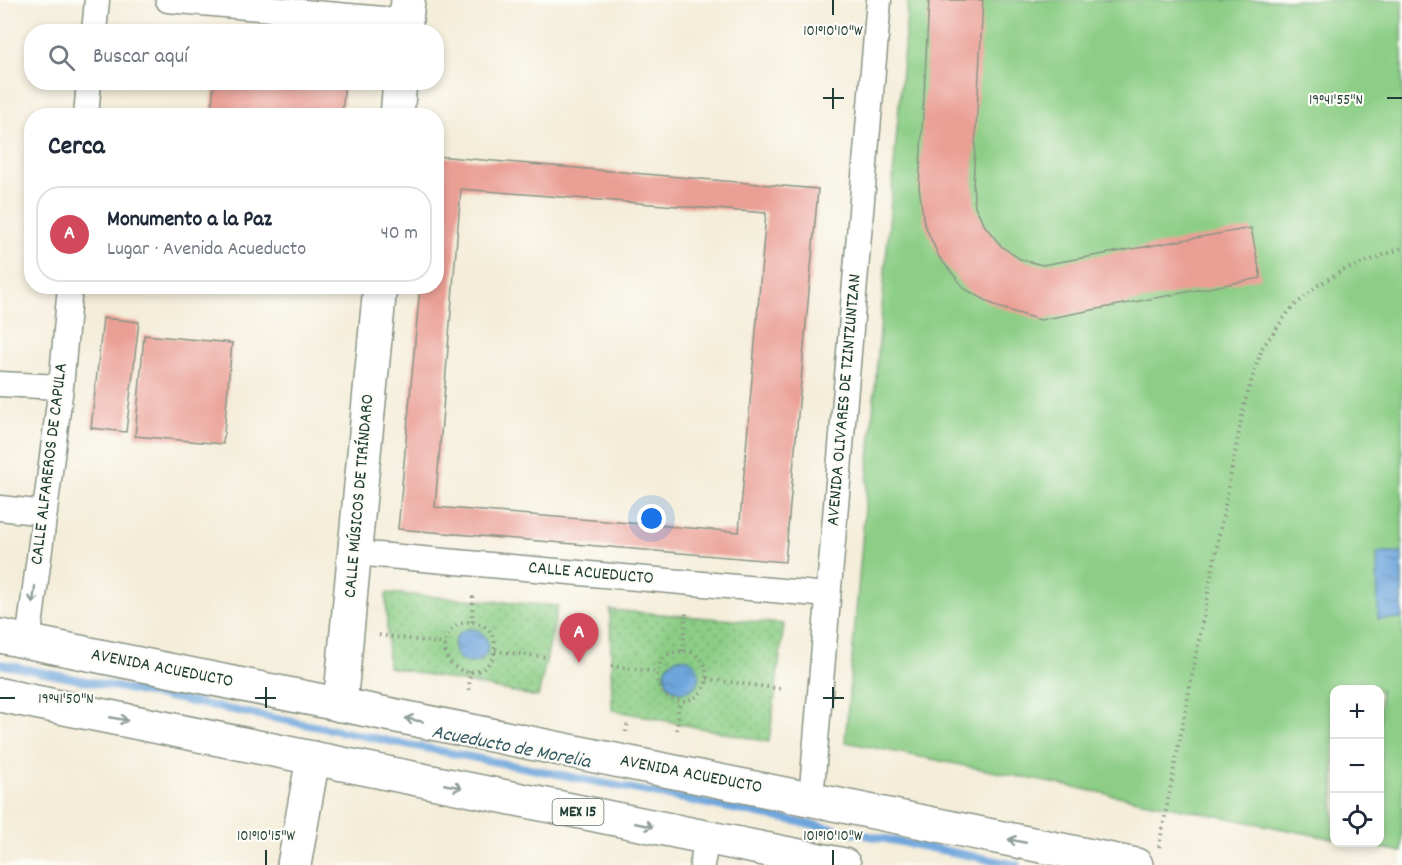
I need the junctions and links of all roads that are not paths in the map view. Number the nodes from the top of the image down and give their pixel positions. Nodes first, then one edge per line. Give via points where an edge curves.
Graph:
1 (97, 0) edge
2 (168, 0) edge
3 (879, 0) edge
4 (406, 18) edge
5 (95, 24) edge
6 (88, 90) edge
7 (399, 90) edge
8 (87, 108) edge
9 (398, 108) edge
10 (69, 294) edge
11 (379, 294) edge
12 (0, 384) edge
13 (61, 387) junction
14 (0, 508) edge
15 (45, 513) junction
16 (355, 553) junction
17 (828, 595) junction
18 (14, 639) edge
19 (0, 695) edge
20 (340, 705) junction
21 (313, 758) junction
22 (811, 799) junction
23 (705, 851) edge
24 (1147, 860) edge
25 (294, 865) edge
26 (844, 865) edge

1 - 5 street
2 - 4 street
3 - 17 street, AVENIDA OLIVARES DE TZINTZUNTZAN
6 - 8 street
7 - 9 main road
10 - 13 street, CALLE ALFAREROS DE CAPULA
11 - 16 main road, CALLE MÚSICOS DE TIRÍNDARO
12 - 13 street
13 - 15 street, CALLE ALFAREROS DE CAPULA
14 - 15 street
15 -> 18 street, CALLE ALFAREROS DE CAPULA
16 - 17 street, CALLE ACUEDUCTO
16 - 20 main road, CALLE MÚSICOS DE TIRÍNDARO
17 - 22 street, AVENIDA OLIVARES DE TZINTZUNTZAN
18 - 20 main road, AVENIDA ACUEDUCTO
19 -> 21 main road, MEX 15
22 -> 20 main road, AVENIDA ACUEDUCTO
21 -> 23 main road, MEX 15
21 - 25 main road
24 -> 22 main road, AVENIDA ACUEDUCTO
23 - 26 main road, MEX 15

